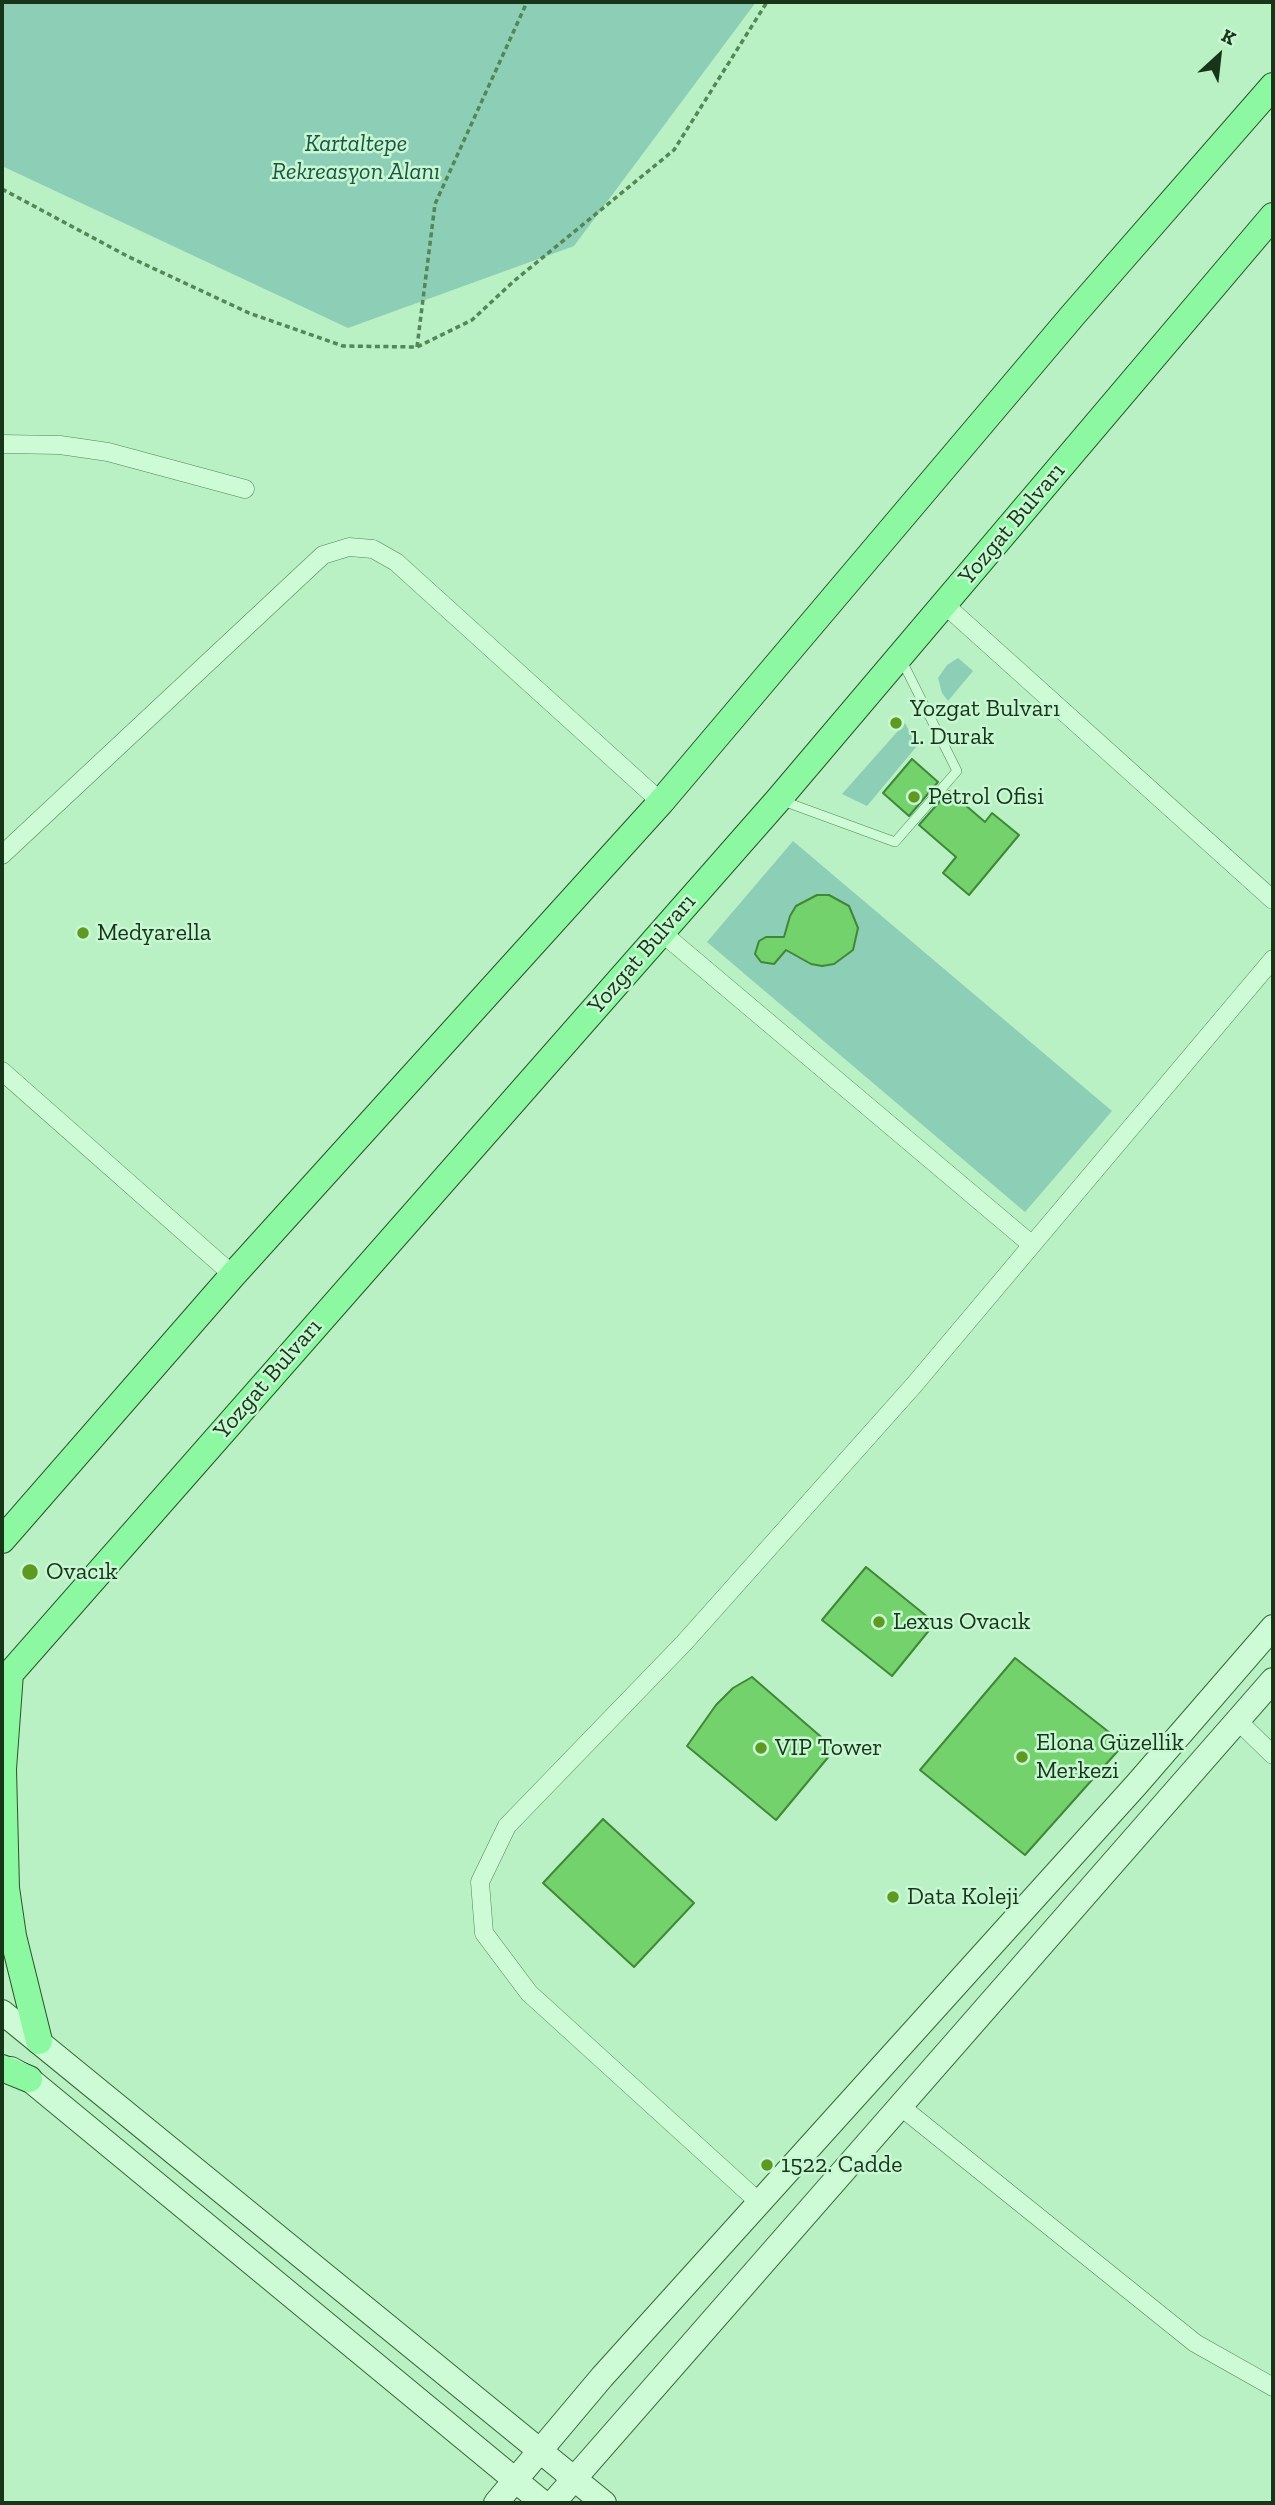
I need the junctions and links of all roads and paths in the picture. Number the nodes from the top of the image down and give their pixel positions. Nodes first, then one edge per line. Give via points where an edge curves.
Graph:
1 (527, 2) edge
2 (767, 2) edge
3 (1273, 86) edge
4 (2, 189) edge
5 (1273, 216) edge
6 (416, 347) junction
7 (2, 444) edge
8 (245, 489) dead end
9 (944, 604) junction
10 (900, 657) junction
11 (778, 800) junction
12 (661, 802) junction
13 (2, 855) edge
14 (1273, 900) edge
15 (662, 932) junction
16 (1273, 959) edge
17 (2, 1071) edge
18 (1032, 1245) junction
19 (233, 1275) junction
20 (2, 1540) edge
21 (1273, 1627) edge
22 (6, 1678) edge
23 (1273, 1680) edge
24 (1238, 1721) junction
25 (1273, 1755) edge
26 (2, 2012) edge
27 (39, 2041) junction
28 (2, 2066) edge
29 (29, 2079) joint
30 (900, 2106) junction
31 (760, 2203) junction
32 (1273, 2387) edge
33 (540, 2451) junction
34 (573, 2477) junction
35 (517, 2480) junction
36 (496, 2503) edge
37 (543, 2503) edge
38 (553, 2503) edge
39 (604, 2503) edge

1 - 6 path via 435,204
2 - 6 path via 674,150 472,320
3 - 12 main road
4 - 6 path via 129,257 249,313 343,345
5 - 9 main road, Yozgat Bulvarı
7 - 8 street via 108,452
9 - 10 main road, Yozgat Bulvarı
9 - 14 street
10 - 11 main road, Yozgat Bulvarı
10 - 11 lane via 957,771 895,842
11 - 15 main road, Yozgat Bulvarı
12 - 13 street via 396,562 373,549 349,547 323,555
12 - 19 main road
15 - 18 street
15 - 22 main road, Yozgat Bulvarı
16 - 18 street
17 - 19 street
18 - 31 street via 684,1643 507,1826 480,1882 484,1933 529,1993
19 - 20 main road
21 - 31 main road
22 - 27 main road via 6,1888
23 - 24 main road
24 - 25 street
24 - 30 main road
26 - 27 main road
27 - 33 main road
28 - 29 main road
29 - 35 main road
30 - 32 street via 1195,2343
30 - 34 main road
31 - 33 main road
33 - 34 main road
33 - 35 main road
34 - 38 main road
34 - 39 main road
35 - 36 main road
35 - 37 main road

